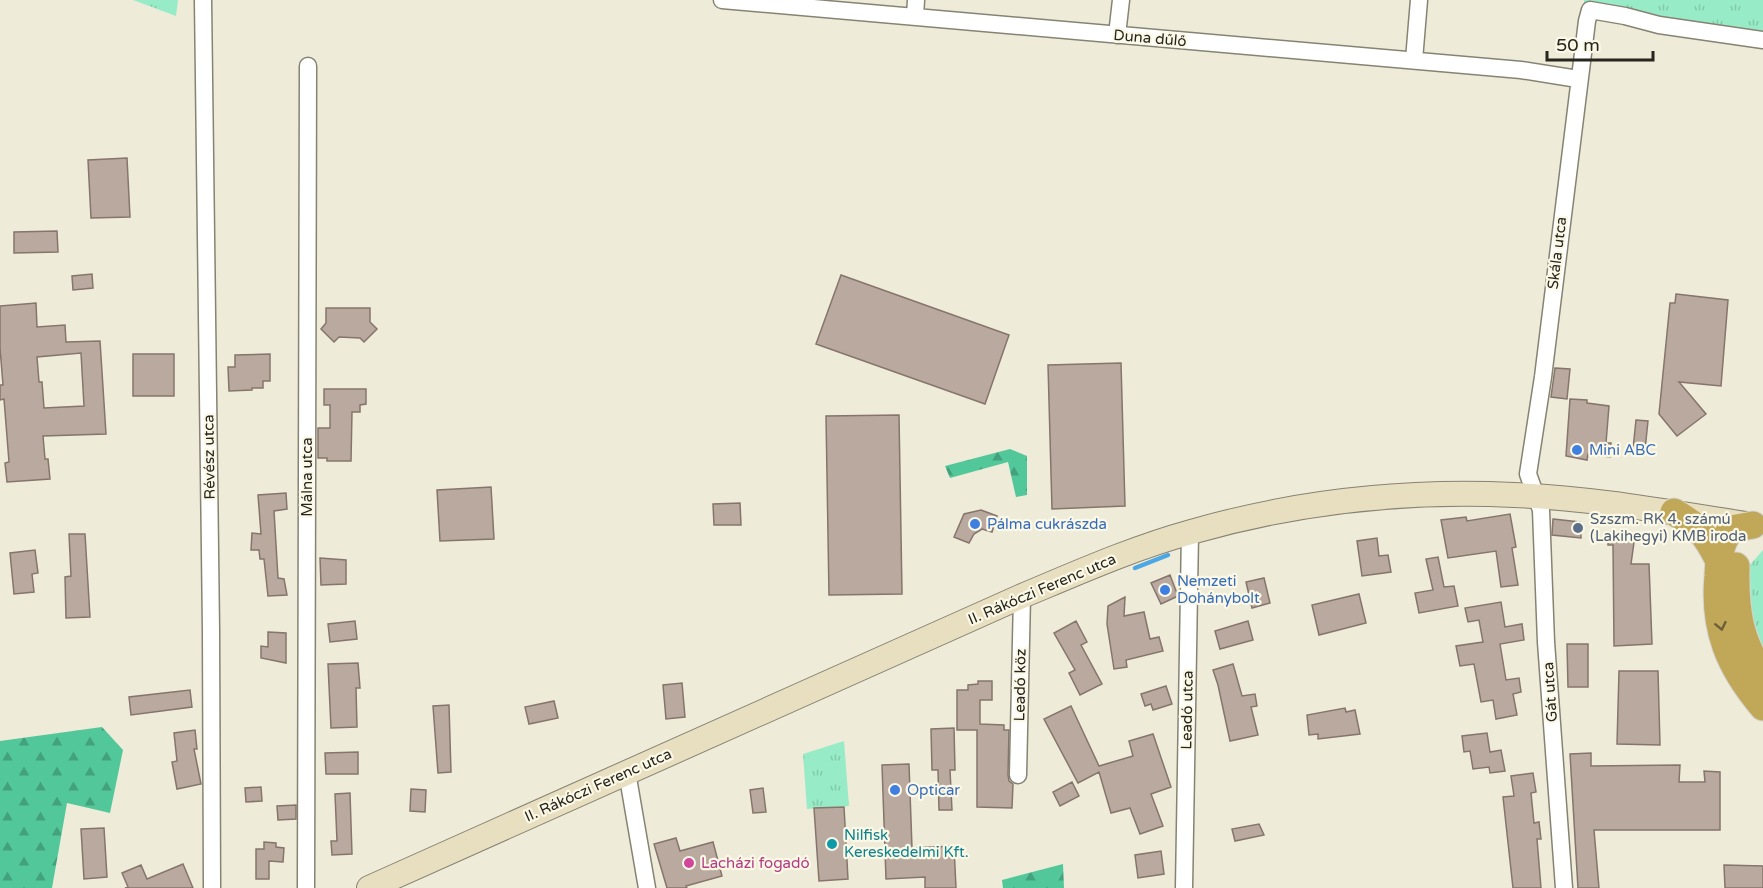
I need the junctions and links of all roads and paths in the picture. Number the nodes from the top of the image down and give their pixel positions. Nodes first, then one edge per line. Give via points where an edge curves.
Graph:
1 (203, 0) edge
2 (722, 0) edge
3 (1121, 0) edge
4 (1419, 0) edge
5 (915, 8) edge
6 (1117, 35) junction
7 (1763, 40) edge
8 (1413, 60) junction
9 (308, 66) dead end
10 (1578, 79) junction
11 (1536, 496) junction
12 (1674, 512) junction
13 (1190, 532) junction
14 (1740, 535) edge
15 (1022, 596) junction
16 (1763, 676) edge
17 (1763, 707) edge
18 (627, 772) junction
19 (1018, 775) dead end
20 (212, 888) edge
21 (306, 888) edge
22 (369, 888) edge
23 (647, 888) edge
24 (1184, 888) edge
25 (1564, 888) edge

1 - 20 street, Révész utca
2 - 5 street, Duna dűlő
3 - 6 street
4 - 8 street
5 - 6 street, Duna dűlő
6 - 8 street, Duna dűlő
7 - 10 street, Skála utca via 1590,10
8 - 10 street, Duna dűlő
9 - 21 street, Málna utca
10 - 11 street, Skála utca via 1543,377 1529,462 1528,474
11 - 12 main road, II. Rákóczi Ferenc utca
11 - 13 main road, II. Rákóczi Ferenc utca via 1379,498 1308,506
11 - 25 street, Gát utca via 1541,510 1546,642
12 - 14 main road, II. Rákóczi Ferenc utca
12 - 14 highway via 1695,524 1708,540
13 - 15 main road, II. Rákóczi Ferenc utca via 1100,563
13 - 24 street, Leadó utca
14 - 16 highway via 1735,595 1740,627
14 -> 17 highway via 1717,590 1719,616 1725,647 1744,684
15 - 18 main road, II. Rákóczi Ferenc utca
15 - 19 street, Leadó köz
18 - 22 main road, II. Rákóczi Ferenc utca
18 - 23 street

